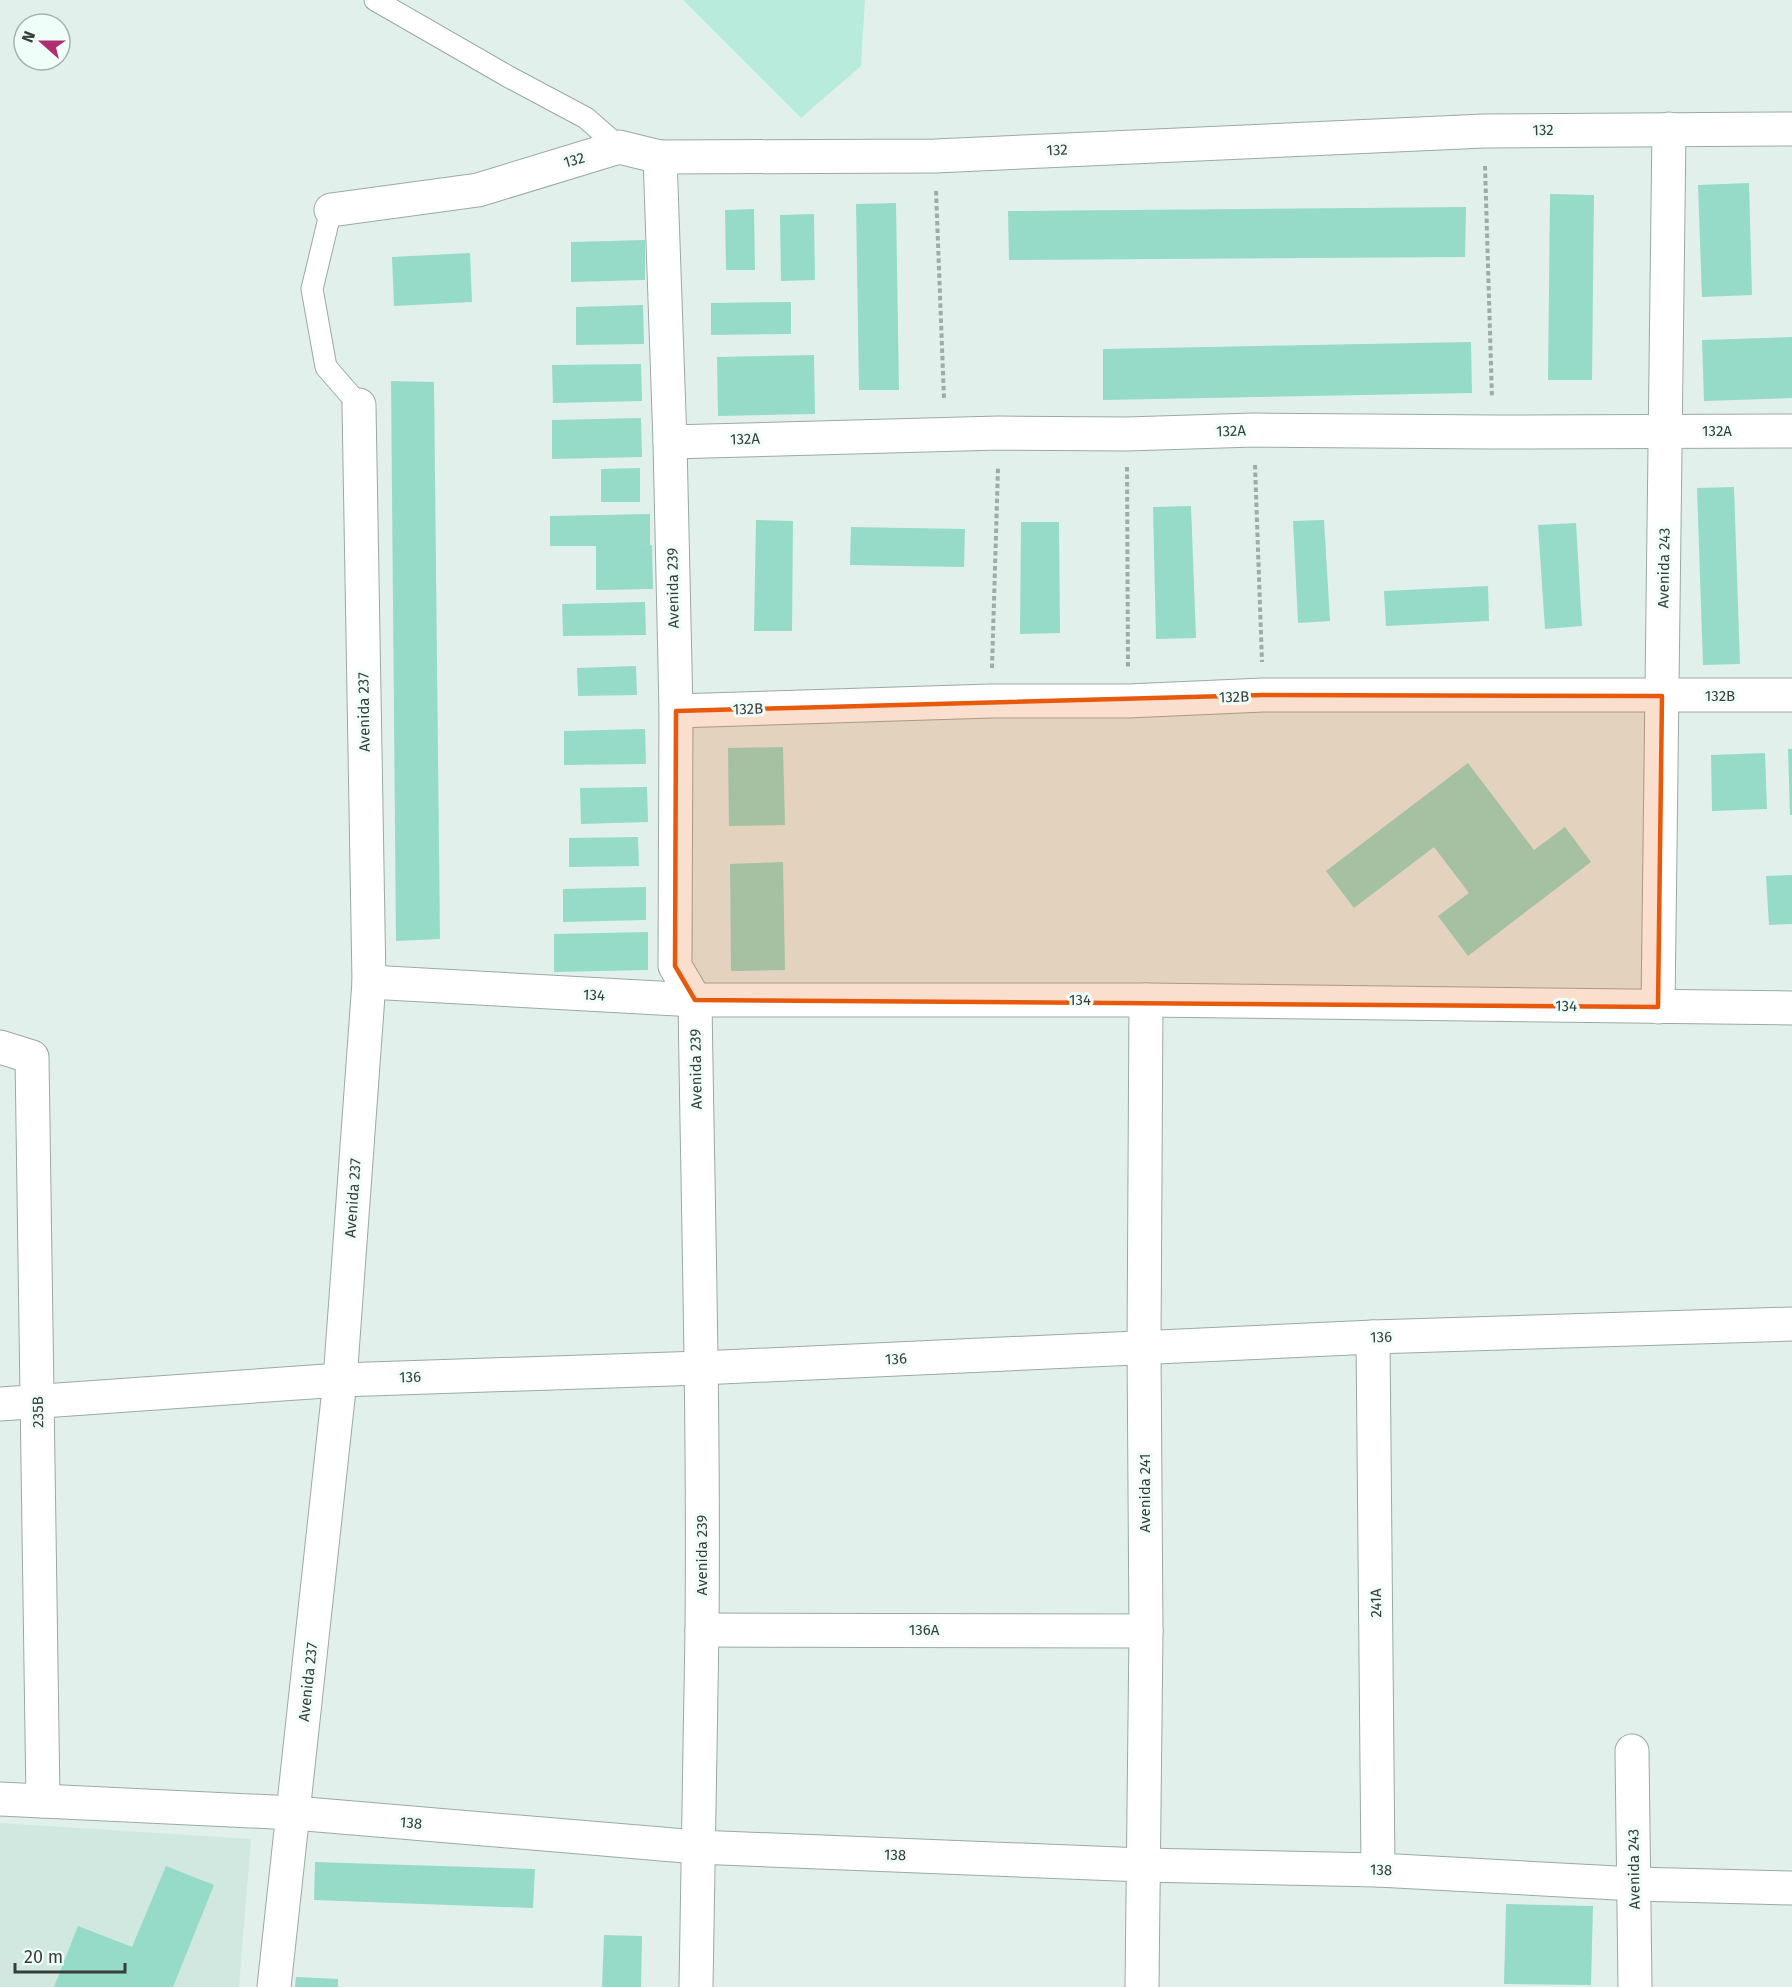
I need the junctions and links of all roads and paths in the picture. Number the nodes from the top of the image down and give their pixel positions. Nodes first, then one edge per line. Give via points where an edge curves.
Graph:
1 (375, 0) edge
2 (1669, 129) junction
3 (1792, 129) edge
4 (1484, 131) junction
5 (619, 147) junction
6 (934, 156) junction
7 (660, 157) junction
8 (331, 210) joint
9 (359, 405) joint
10 (1254, 430) junction
11 (1792, 431) edge
12 (999, 432) junction
13 (1492, 432) junction
14 (1666, 432) junction
15 (945, 433) junction
16 (1127, 434) junction
17 (670, 442) junction
18 (1263, 695) junction
19 (1792, 695) edge
20 (1662, 696) junction
21 (991, 701) junction
22 (1128, 701) junction
23 (676, 711) junction
24 (369, 982) junction
25 (695, 1000) junction
26 (1146, 1000) junction
27 (1658, 1007) junction
28 (1792, 1008) edge
29 (0, 1047) edge
30 (1792, 1324) edge
31 (1373, 1337) junction
32 (1144, 1347) junction
33 (701, 1368) junction
34 (340, 1380) junction
35 (37, 1401) junction
36 (0, 1404) edge
37 (702, 1630) junction
38 (1146, 1630) junction
39 (1632, 1751) dead end
40 (0, 1799) edge
41 (43, 1801) junction
42 (294, 1813) junction
43 (697, 1846) junction
44 (1143, 1865) junction
45 (1378, 1870) junction
46 (1635, 1884) junction
47 (1792, 1888) edge
48 (274, 1987) edge
49 (696, 1987) edge
50 (1142, 1987) edge
51 (1635, 1987) edge

1 - 5 lane via 586,118
2 - 3 street, 132
2 - 4 street, 132
2 - 14 street, Avenida 243
4 - 6 street, 132
4 - 13 path
5 - 7 street, 132
5 - 8 street, 132 via 478,190
6 - 7 street, 132
6 - 15 path
7 - 17 street, Avenida 239
8 - 9 lane via 312,289 326,367
9 - 24 street, Avenida 237
10 - 13 street, 132A
10 - 16 street, 132A
10 - 18 path
11 - 14 street, 132A
12 - 15 street, 132A
12 - 16 street, 132A
12 - 21 path
13 - 14 street, 132A
14 - 20 street, Avenida 243
15 - 17 street, 132A
16 - 22 path
17 - 23 street, Avenida 239
18 - 20 street, 132B
18 - 22 street, 132B
19 - 20 street, 132B
20 - 27 street, Avenida 243
21 - 22 street, 132B
21 - 23 street, 132B
23 - 25 street, Avenida 239 via 675,966
24 - 25 street, 134
24 - 34 street, Avenida 237
25 - 26 street, 134
25 - 33 street, Avenida 239
26 - 27 street, 134
26 - 32 street, Avenida 241
27 - 28 street, 134
29 - 35 street, 235B via 32,1057
30 - 31 street, 136
31 - 32 street, 136
31 - 45 street, 241A
32 - 33 street, 136
32 - 38 street, Avenida 241
33 - 34 street, 136
33 - 37 street, Avenida 239
34 - 35 street, 136
34 - 42 street, Avenida 237
35 - 36 street, 136
35 - 41 street, 235B
37 - 38 street, 136A
37 - 43 street, Avenida 239
38 - 44 street, Avenida 241
39 - 46 street, Avenida 243
40 - 41 street, 138
41 - 42 street, 138
42 - 43 street, 138
42 - 48 street, Avenida 237
43 - 44 street, 138
43 - 49 street, Avenida 239
44 - 45 street, 138
44 - 50 street, Avenida 241
45 - 46 street, 138
46 - 47 street, 138
46 - 51 street, Avenida 243

